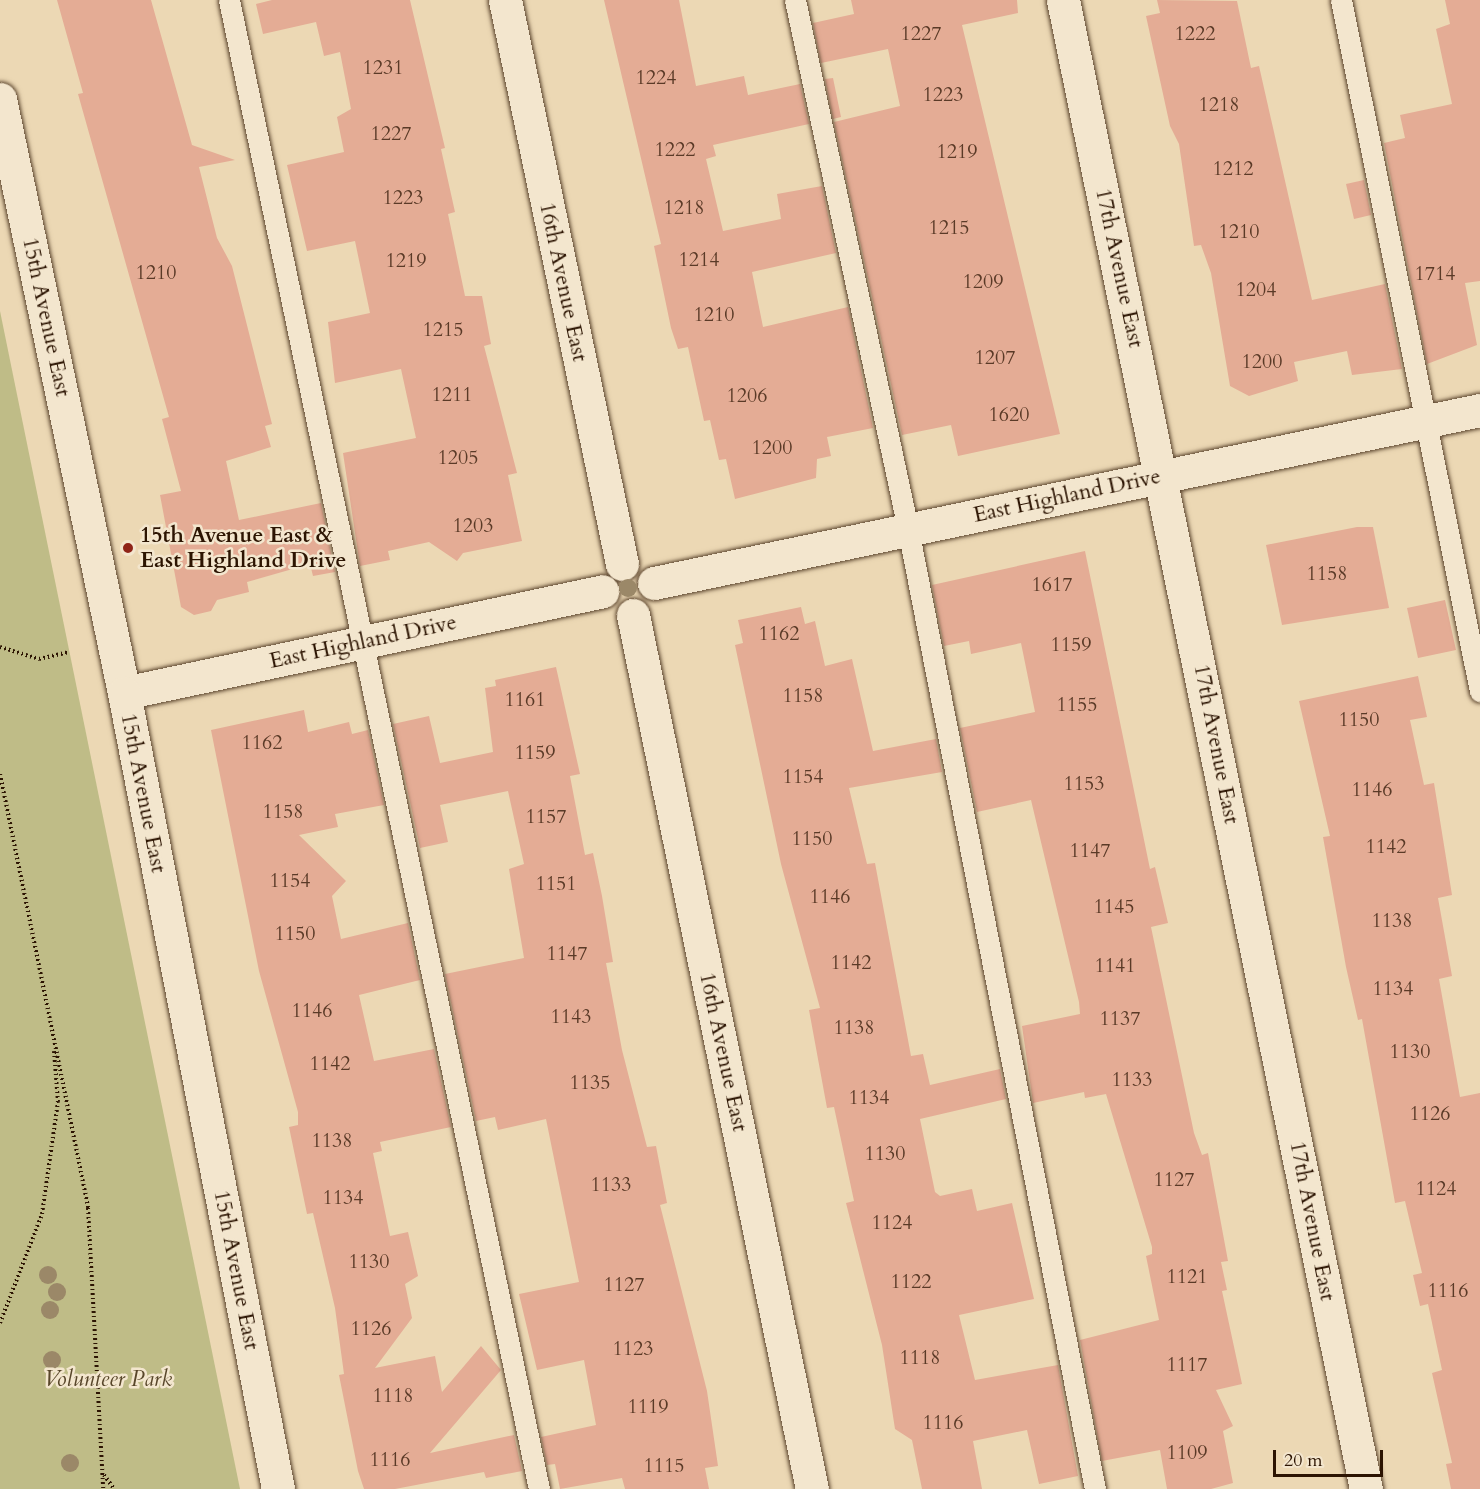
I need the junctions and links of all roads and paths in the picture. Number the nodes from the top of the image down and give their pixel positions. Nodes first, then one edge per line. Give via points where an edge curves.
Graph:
1 (230, 0) edge
2 (505, 0) edge
3 (795, 0) edge
4 (1063, 0) edge
5 (1341, 0) edge
6 (0, 99) edge
7 (1480, 410) edge
8 (1426, 421) junction
9 (1162, 476) junction
10 (908, 529) junction
11 (622, 564) junction
12 (654, 583) junction
13 (602, 591) junction
14 (633, 615) junction
15 (365, 642) junction
16 (0, 647) edge
17 (69, 652) dead end
18 (1480, 691) edge
19 (124, 693) junction
20 (0, 774) edge
21 (54, 1042) junction
22 (0, 1323) edge
23 (104, 1475) junction
24 (103, 1489) edge
25 (114, 1489) edge
26 (278, 1489) edge
27 (538, 1489) edge
28 (812, 1489) edge
29 (1095, 1489) edge
30 (1366, 1489) edge

1 - 15 lane
2 - 11 street, 16th Avenue East
3 - 10 lane
4 - 9 street, 17th Avenue East
5 - 8 lane
6 - 19 street, 15th Avenue East
7 - 8 street, East Highland Drive
8 - 9 street, East Highland Drive
8 - 18 lane
9 - 10 street, East Highland Drive
9 - 30 street, 17th Avenue East
10 - 12 street, East Highland Drive
10 - 29 lane
11 - 12 street via 641,566
11 - 13 street via 610,570
12 - 14 street via 651,603
13 - 14 street via 612,610
13 - 15 street, East Highland Drive
14 - 28 street, 16th Avenue East
15 - 19 street, East Highland Drive
15 - 27 lane
16 - 17 path via 39,659
19 - 26 street, 15th Avenue East
20 - 21 path
21 - 22 path via 58,1102 42,1214
21 - 23 path via 88,1208
23 - 24 path
23 - 25 path

